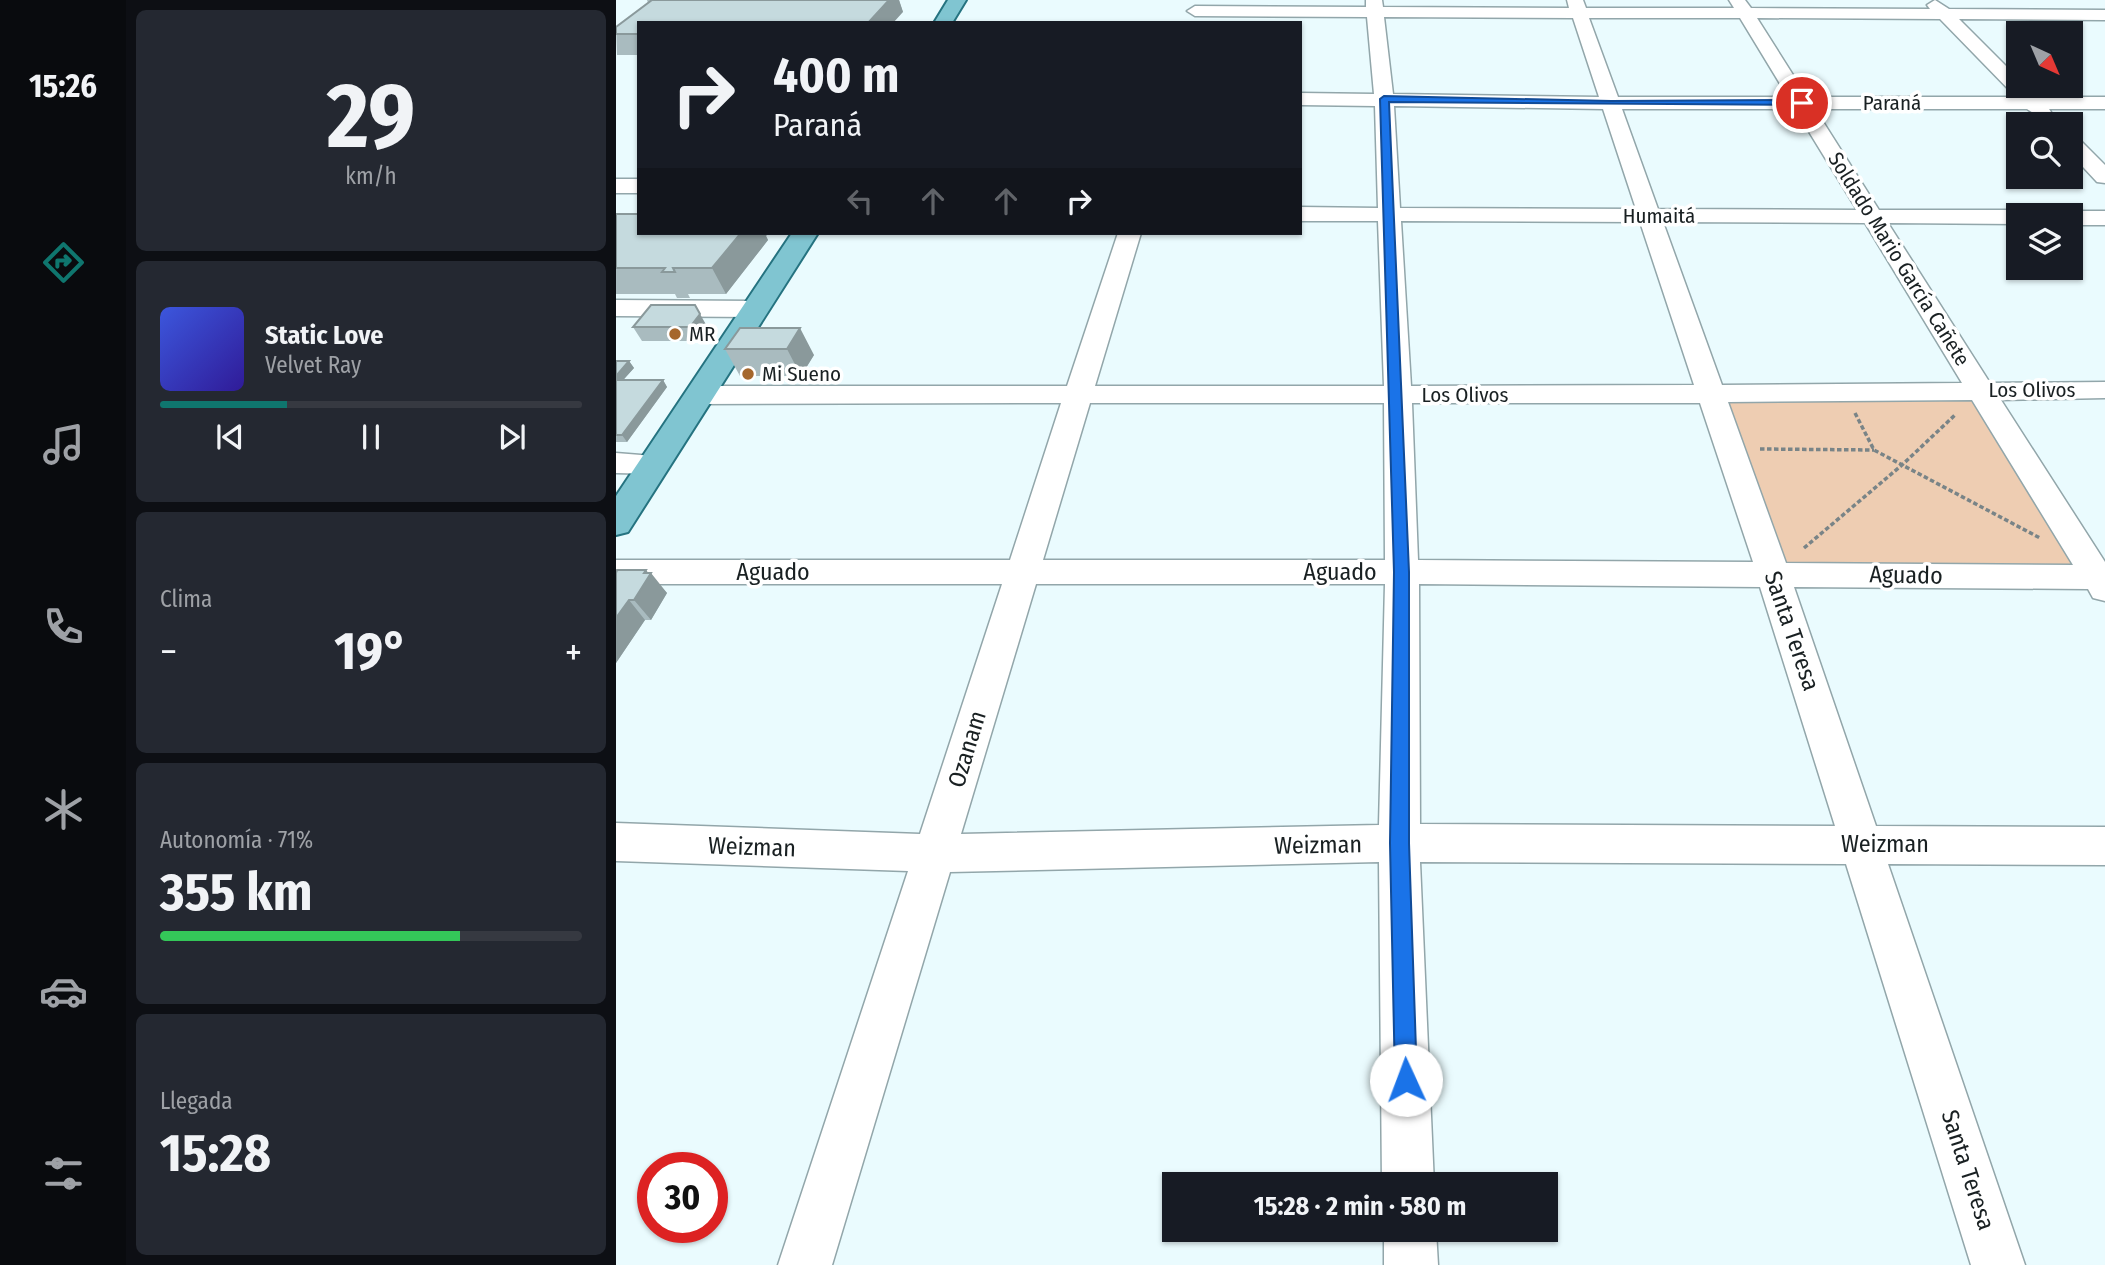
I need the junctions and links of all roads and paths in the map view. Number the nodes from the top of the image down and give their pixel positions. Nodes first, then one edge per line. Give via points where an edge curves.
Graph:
1 (957, 0) edge
2 (1931, 0) edge
3 (1374, 6) edge
4 (1577, 7) edge
5 (1742, 7) edge
6 (1195, 11) edge
7 (1945, 15) junction
8 (2105, 15) edge
9 (944, 21) edge
10 (1302, 99) edge
11 (1384, 99) junction
12 (1611, 103) junction
13 (1802, 103) junction
14 (2033, 103) junction
15 (2105, 103) edge
16 (2042, 112) edge
17 (2083, 154) edge
18 (2105, 177) edge
19 (616, 186) edge
20 (637, 187) edge
21 (1302, 214) edge
22 (1387, 215) junction
23 (1647, 216) junction
24 (1871, 217) junction
25 (2006, 217) edge
26 (2083, 218) edge
27 (2105, 218) edge
28 (804, 235) edge
29 (1128, 235) edge
30 (616, 307) edge
31 (755, 309) junction
32 (1981, 390) junction
33 (2105, 390) edge
34 (1843, 392) junction
35 (1080, 394) junction
36 (1709, 394) junction
37 (699, 395) junction
38 (1398, 395) junction
39 (1730, 449) junction
40 (1874, 450) junction
41 (616, 463) edge
42 (654, 464) junction
43 (1902, 465) junction
44 (616, 523) edge
45 (616, 572) edge
46 (1022, 572) junction
47 (1402, 572) junction
48 (1773, 574) junction
49 (2100, 577) edge
50 (616, 842) edge
51 (1399, 843) junction
52 (1863, 844) junction
53 (2105, 846) edge
54 (935, 853) junction
55 (1409, 1172) edge
56 (1410, 1242) edge
57 (805, 1265) edge
58 (1411, 1265) edge
59 (1998, 1265) edge

1 - 9 main road
2 - 7 street
3 - 4 street
3 - 6 street
3 - 11 street
4 - 5 street
4 - 12 street, Santa Teresa
5 - 7 street
5 - 13 street, Soldado Mario García Cañete
7 - 8 street
7 - 14 street
10 - 11 street, Paraná
11 - 12 street, Paraná
11 - 22 street
12 - 13 street, Paraná
12 - 23 street, Santa Teresa
13 - 14 street, Paraná
13 - 24 street, Soldado Mario García Cañete
14 - 15 street, Paraná
14 - 16 street
17 - 18 street
19 - 20 street
21 - 22 street, Humaitá
22 - 23 street, Humaitá
22 - 38 street
23 - 24 street, Humaitá
23 - 36 street, Santa Teresa
24 - 25 street, Humaitá
24 - 32 street, Soldado Mario García Cañete
26 - 27 street
28 - 31 main road
29 - 35 street, Ozanam
30 - 31 street
31 - 37 main road
32 - 33 street, Los Olivos
32 - 34 street, Los Olivos
32 - 43 path
32 - 49 street, Soldado Mario García Cañete
34 - 36 street, Los Olivos
34 - 40 path
35 - 37 street, Los Olivos
35 - 38 street, Los Olivos
35 - 46 street, Ozanam
36 - 38 street, Los Olivos
36 - 39 street, Santa Teresa
37 - 42 main road
38 - 47 street
39 - 40 path
39 - 48 street, Santa Teresa
40 - 43 path
41 - 42 street
42 - 44 main road
43 - 48 path
43 - 49 path
45 - 46 street, Aguado
46 - 47 street, Aguado
46 - 54 street, Ozanam
47 - 48 street, Aguado
47 - 51 street
48 - 49 street, Aguado
48 - 52 street, Santa Teresa
50 - 54 street, Weizman
51 - 52 street, Weizman
51 - 54 street, Weizman
51 - 55 street
52 - 53 street, Weizman
52 - 59 street, Santa Teresa
54 - 57 street, Ozanam
56 - 58 street

